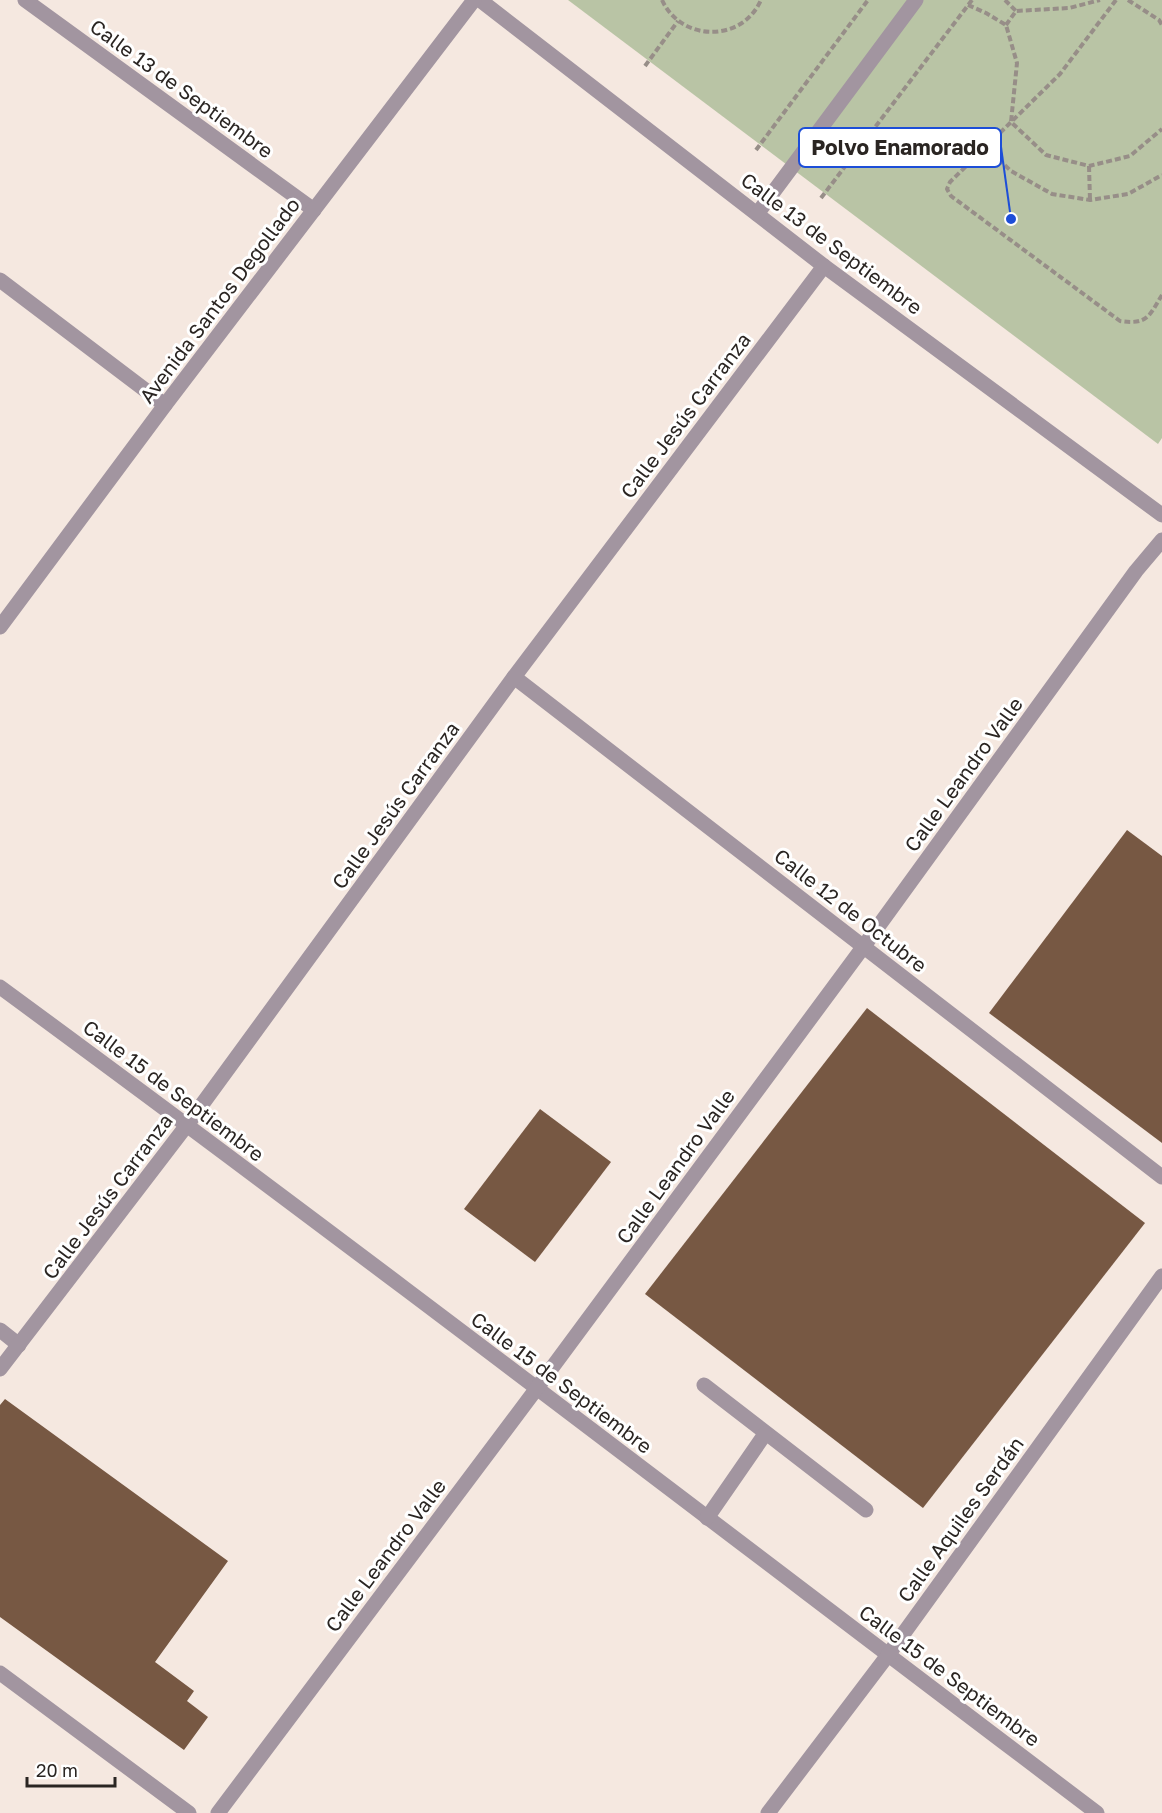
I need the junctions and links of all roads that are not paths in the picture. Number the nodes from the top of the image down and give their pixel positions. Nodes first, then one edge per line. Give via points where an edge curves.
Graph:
1 (25, 0) edge
2 (474, 0) edge
3 (480, 0) edge
4 (916, 0) edge
5 (314, 210) junction
6 (757, 214) junction
7 (824, 266) junction
8 (0, 280) edge
9 (165, 405) junction
10 (1162, 514) edge
11 (1162, 540) edge
12 (3, 618) edge
13 (514, 676) junction
14 (864, 946) junction
15 (0, 987) edge
16 (187, 1125) junction
17 (1162, 1177) edge
18 (1162, 1276) edge
19 (0, 1330) edge
20 (19, 1345) junction
21 (0, 1369) edge
22 (704, 1385) dead end
23 (537, 1388) junction
24 (765, 1434) junction
25 (866, 1510) dead end
26 (707, 1518) junction
27 (888, 1655) junction
28 (0, 1673) edge
29 (189, 1813) edge
30 (218, 1813) edge
31 (768, 1813) edge
32 (1096, 1813) edge

1 - 5 street, Calle 13 de Septiembre
2 - 5 street, Avenida Santos Degollado
3 - 6 street, Calle 13 de Septiembre
4 - 6 street
5 - 9 street, Avenida Santos Degollado
6 - 7 street, Calle 13 de Septiembre
7 - 10 street, Calle 13 de Septiembre
7 - 13 street, Calle Jesús Carranza
8 - 9 street
9 - 12 street, Avenida Santos Degollado
11 - 14 street, Calle Leandro Valle
13 - 14 street, Calle 12 de Octubre
13 - 16 street, Calle Jesús Carranza
14 - 17 street, Calle 12 de Octubre
14 - 23 street, Calle Leandro Valle
15 - 16 street, Calle 15 de Septiembre
16 - 20 street, Calle Jesús Carranza
16 - 23 street, Calle 15 de Septiembre
18 - 27 street, Calle Aquiles Serdán
19 - 20 street
20 - 21 street, Calle Jesús Carranza
22 - 24 street
23 - 26 street, Calle 15 de Septiembre
23 - 30 street, Calle Leandro Valle
24 - 25 street
24 - 26 street
26 - 27 street, Calle 15 de Septiembre
27 - 31 street, Calle Aquiles Serdán
27 - 32 street, Calle 15 de Septiembre
28 - 29 street

